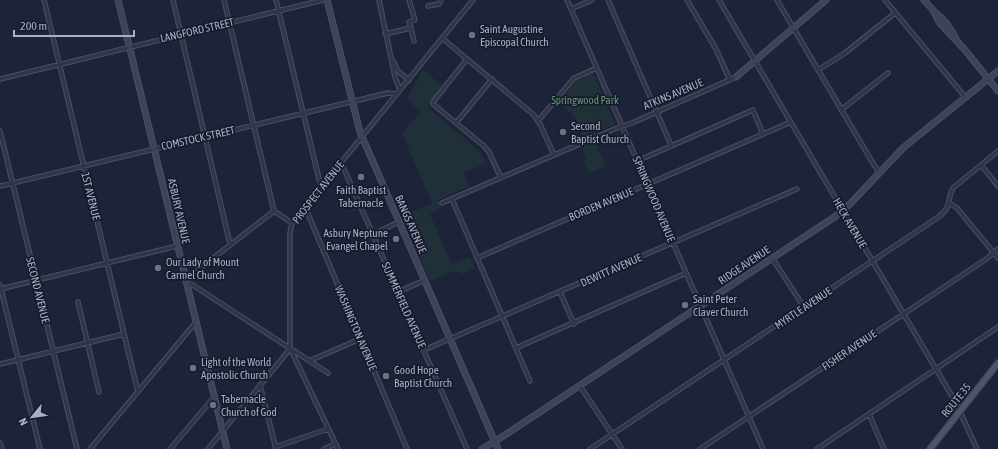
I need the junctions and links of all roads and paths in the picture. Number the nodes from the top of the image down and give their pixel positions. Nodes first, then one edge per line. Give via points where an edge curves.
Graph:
1 (44, 0) edge
2 (118, 0) edge
3 (172, 0) edge
4 (224, 0) edge
5 (276, 0) edge
6 (323, 0) edge
7 (327, 0) edge
8 (378, 0) edge
9 (409, 0) edge
10 (441, 0) edge
11 (473, 0) edge
12 (567, 0) edge
13 (592, 0) edge
14 (608, 0) edge
15 (687, 0) edge
16 (719, 0) edge
17 (777, 0) edge
18 (826, 0) edge
19 (885, 0) edge
20 (924, 0) edge
21 (428, 6) dead end
22 (571, 9) junction
23 (278, 11) junction
24 (895, 13) junction
25 (230, 22) junction
26 (793, 27) junction
27 (411, 28) junction
28 (180, 34) junction
29 (385, 34) junction
30 (442, 38) junction
31 (414, 41) dead end
32 (130, 47) junction
33 (390, 57) junction
34 (467, 59) junction
35 (755, 61) junction
36 (59, 64) junction
37 (597, 68) junction
38 (818, 70) junction
39 (998, 71) edge
40 (888, 73) dead end
41 (736, 77) joint
42 (0, 79) edge
43 (492, 79) junction
44 (988, 79) junction
45 (409, 80) junction
46 (730, 80) junction
47 (400, 90) junction
48 (998, 91) edge
49 (397, 94) junction
50 (966, 98) junction
51 (351, 101) junction
52 (841, 110) junction
53 (656, 112) junction
54 (303, 113) junction
55 (538, 121) junction
56 (791, 122) junction
57 (456, 123) junction
58 (254, 124) junction
59 (622, 126) junction
60 (0, 131) edge
61 (763, 134) junction
62 (205, 136) junction
63 (362, 137) junction
64 (671, 145) junction
65 (154, 148) junction
66 (998, 151) edge
67 (554, 155) junction
68 (637, 160) junction
69 (342, 162) junction
70 (84, 165) junction
71 (981, 165) junction
72 (880, 172) junction
73 (501, 178) junction
74 (13, 183) junction
75 (648, 184) junction
76 (0, 186) edge
77 (998, 186) edge
78 (321, 187) junction
79 (797, 189) dead end
80 (452, 199) junction
81 (442, 203) dead end
82 (949, 203) junction
83 (305, 207) junction
84 (842, 210) junction
85 (274, 211) junction
86 (399, 222) junction
87 (292, 223) junction
88 (373, 234) junction
89 (673, 243) junction
90 (230, 244) junction
91 (177, 246) junction
92 (998, 249) edge
93 (994, 253) junction
94 (477, 258) junction
95 (772, 258) junction
96 (998, 258) edge
97 (873, 261) junction
98 (107, 263) junction
99 (686, 273) junction
100 (36, 280) junction
101 (185, 280) junction
102 (425, 280) junction
103 (0, 288) edge
104 (398, 292) junction
105 (560, 292) junction
106 (78, 302) dead end
107 (700, 306) junction
108 (804, 307) junction
109 (903, 314) junction
110 (502, 316) junction
111 (196, 322) junction
112 (574, 324) junction
113 (998, 327) edge
114 (124, 334) junction
115 (360, 339) junction
116 (451, 339) junction
117 (88, 342) junction
118 (516, 348) junction
119 (290, 349) junction
120 (424, 350) junction
121 (53, 351) junction
122 (18, 360) junction
123 (724, 360) junction
124 (310, 361) junction
125 (0, 364) edge
126 (998, 364) edge
127 (936, 369) junction
128 (328, 373) dead end
129 (530, 381) dead end
130 (260, 385) junction
131 (580, 386) junction
132 (99, 392) dead end
133 (138, 392) junction
134 (215, 396) junction
135 (960, 411) junction
136 (869, 414) junction
137 (749, 416) junction
138 (328, 429) junction
139 (223, 431) junction
140 (612, 434) junction
141 (495, 442) junction
142 (0, 443) edge
143 (335, 444) junction
144 (823, 447) edge
145 (276, 448) edge
146 (2, 449) edge
147 (40, 449) edge
148 (77, 449) edge
149 (90, 449) edge
150 (170, 449) edge
151 (208, 449) edge
152 (227, 449) edge
153 (324, 449) edge
154 (338, 449) edge
155 (407, 449) edge
156 (467, 449) edge
157 (482, 449) edge
158 (498, 449) edge
159 (590, 449) edge
160 (622, 449) edge
161 (700, 449) edge
162 (763, 449) edge
163 (816, 449) edge
164 (884, 449) edge
165 (930, 449) edge
166 (977, 449) edge

1 - 36 street, 1ST AVENUE
2 - 32 street, ASBURY AVENUE
3 - 28 street
4 - 25 street
5 - 23 street
6 - 23 street, LANGFORD STREET
7 - 51 street, BANGS AVENUE
8 - 29 street
9 - 27 street via 414,20 409,22
10 - 21 street via 439,4
11 - 30 street, PROSPECT AVENUE
12 - 22 street, SPRINGWOOD AVENUE
13 - 22 street
14 - 53 street
15 - 46 street via 716,49
16 - 35 street, HECK AVENUE
17 - 26 street
18 - 26 street, ATKINS AVENUE
19 - 24 street
20 - 44 street via 947,32
22 - 37 street, SPRINGWOOD AVENUE
23 - 25 street, LANGFORD STREET
23 - 54 street
24 - 38 street via 845,53
24 - 50 street
25 - 28 street, LANGFORD STREET
25 - 58 street
26 - 35 street, ATKINS AVENUE
26 - 38 street
27 - 29 street
27 - 31 street
28 - 32 street, LANGFORD STREET
28 - 62 street
29 - 33 street
30 - 34 street
30 - 45 street, PROSPECT AVENUE
32 - 36 street, LANGFORD STREET
32 - 65 street, ASBURY AVENUE
33 - 45 street via 398,71
33 - 47 street
34 - 43 street
34 - 57 street via 433,102
35 - 41 street, ATKINS AVENUE
35 - 56 street, HECK AVENUE
36 - 42 street, LANGFORD STREET
36 - 70 street, 1ST AVENUE
37 - 55 street via 574,78
37 - 59 street, SPRINGWOOD AVENUE
38 - 52 street
39 - 44 street, RIDGE AVENUE
40 - 52 street
41 - 46 street, ATKINS AVENUE
43 - 55 street
43 - 57 street
44 - 48 street
44 - 50 street, RIDGE AVENUE
45 - 47 street, PROSPECT AVENUE
46 - 53 street, ATKINS AVENUE
47 - 49 street, PROSPECT AVENUE
49 - 51 street, COMSTOCK STREET via 388,93
49 - 63 street, PROSPECT AVENUE
50 - 72 street, RIDGE AVENUE via 903,148
51 - 54 street, COMSTOCK STREET
51 - 63 street, BANGS AVENUE
52 - 72 street
53 - 59 street, ATKINS AVENUE
53 - 64 street
54 - 58 street, COMSTOCK STREET
54 - 78 street
55 - 67 street
56 - 61 street, BORDEN AVENUE
56 - 84 street, HECK AVENUE
57 - 73 street via 489,152
58 - 62 street, COMSTOCK STREET
58 - 85 street
59 - 67 street, ATKINS AVENUE
59 - 68 street, SPRINGWOOD AVENUE
60 - 74 street, SECOND AVENUE
61 - 64 street via 753,110
61 - 75 street, BORDEN AVENUE
62 - 65 street, COMSTOCK STREET
62 - 90 street
63 - 69 street, PROSPECT AVENUE
63 - 86 street, BANGS AVENUE
64 - 68 street
65 - 70 street, COMSTOCK STREET
65 - 91 street, ASBURY AVENUE
66 - 71 street, MYRTLE AVENUE
67 - 73 street, ATKINS AVENUE
68 - 75 street, SPRINGWOOD AVENUE
69 - 78 street, PROSPECT AVENUE
69 - 88 street, SUMMERFIELD AVENUE
70 - 74 street, COMSTOCK STREET
70 - 98 street, 1ST AVENUE
71 - 77 street
71 - 82 street, MYRTLE AVENUE via 953,188
72 - 84 street, RIDGE AVENUE
73 - 80 street, ATKINS AVENUE
74 - 76 street, COMSTOCK STREET
74 - 100 street, SECOND AVENUE
75 - 89 street, SPRINGWOOD AVENUE
75 - 94 street, BORDEN AVENUE
78 - 83 street, PROSPECT AVENUE
79 - 89 street, DEWITT AVENUE
80 - 81 street, ATKINS AVENUE
80 - 94 street
82 - 93 street via 957,208
82 - 97 street, MYRTLE AVENUE via 937,218
83 - 87 street, PROSPECT AVENUE
83 - 115 street, WASHINGTON AVENUE
84 - 95 street, RIDGE AVENUE
84 - 97 street, HECK AVENUE
85 - 87 street
85 - 90 street
86 - 88 street
86 - 102 street, BANGS AVENUE
87 - 119 street, PROSPECT AVENUE
88 - 104 street, SUMMERFIELD AVENUE
89 - 99 street, SPRINGWOOD AVENUE
89 - 105 street, DEWITT AVENUE
90 - 101 street
91 - 98 street
91 - 101 street, ASBURY AVENUE
92 - 93 street, FISHER AVENUE
93 - 96 street
93 - 109 street, FISHER AVENUE
94 - 110 street
95 - 107 street, RIDGE AVENUE
95 - 108 street
97 - 108 street, MYRTLE AVENUE
97 - 109 street, HECK AVENUE
98 - 100 street
98 - 114 street, 1ST AVENUE
99 - 107 street, SPRINGWOOD AVENUE
99 - 112 street
100 - 103 street
100 - 121 street, SECOND AVENUE
101 - 111 street, ASBURY AVENUE
101 - 119 street
102 - 104 street
102 - 116 street, BANGS AVENUE
103 - 122 street
104 - 120 street, SUMMERFIELD AVENUE
105 - 110 street, DEWITT AVENUE
105 - 112 street
106 - 117 street
107 - 123 street, SPRINGWOOD AVENUE
107 - 131 street, RIDGE AVENUE
108 - 123 street, MYRTLE AVENUE
109 - 127 street, HECK AVENUE
109 - 137 street, FISHER AVENUE
110 - 116 street, DEWITT AVENUE
110 - 118 street
111 - 133 street
111 - 134 street, ASBURY AVENUE
112 - 118 street
113 - 127 street
114 - 117 street
114 - 133 street, 1ST AVENUE
115 - 124 street
115 - 155 street, WASHINGTON AVENUE
116 - 120 street, DEWITT AVENUE
116 - 141 street, BANGS AVENUE
117 - 121 street
117 - 132 street
118 - 129 street
119 - 124 street
119 - 130 street
119 - 138 street
120 - 156 street, SUMMERFIELD AVENUE
121 - 122 street
121 - 148 street, SECOND AVENUE
122 - 125 street
122 - 147 street
123 - 137 street, SPRINGWOOD AVENUE
123 - 140 street, MYRTLE AVENUE
124 - 128 street
126 - 135 main road, ROUTE 35
127 - 135 street, HECK AVENUE
127 - 136 street
130 - 139 street
130 - 145 street
131 - 140 street
131 - 141 street, RIDGE AVENUE
133 - 149 street
134 - 139 street, ASBURY AVENUE
134 - 150 street
135 - 165 main road, ROUTE 35
135 - 166 street, HECK AVENUE
136 - 144 street
136 - 164 street
137 - 161 street, FISHER AVENUE
137 - 162 street, SPRINGWOOD AVENUE
138 - 143 street
138 - 145 street
139 - 151 street
139 - 152 street, ASBURY AVENUE
140 - 159 street, MYRTLE AVENUE
140 - 160 street
141 - 157 street, RIDGE AVENUE
141 - 158 street, BANGS AVENUE
142 - 146 street
143 - 153 street
143 - 154 street
144 - 163 street

